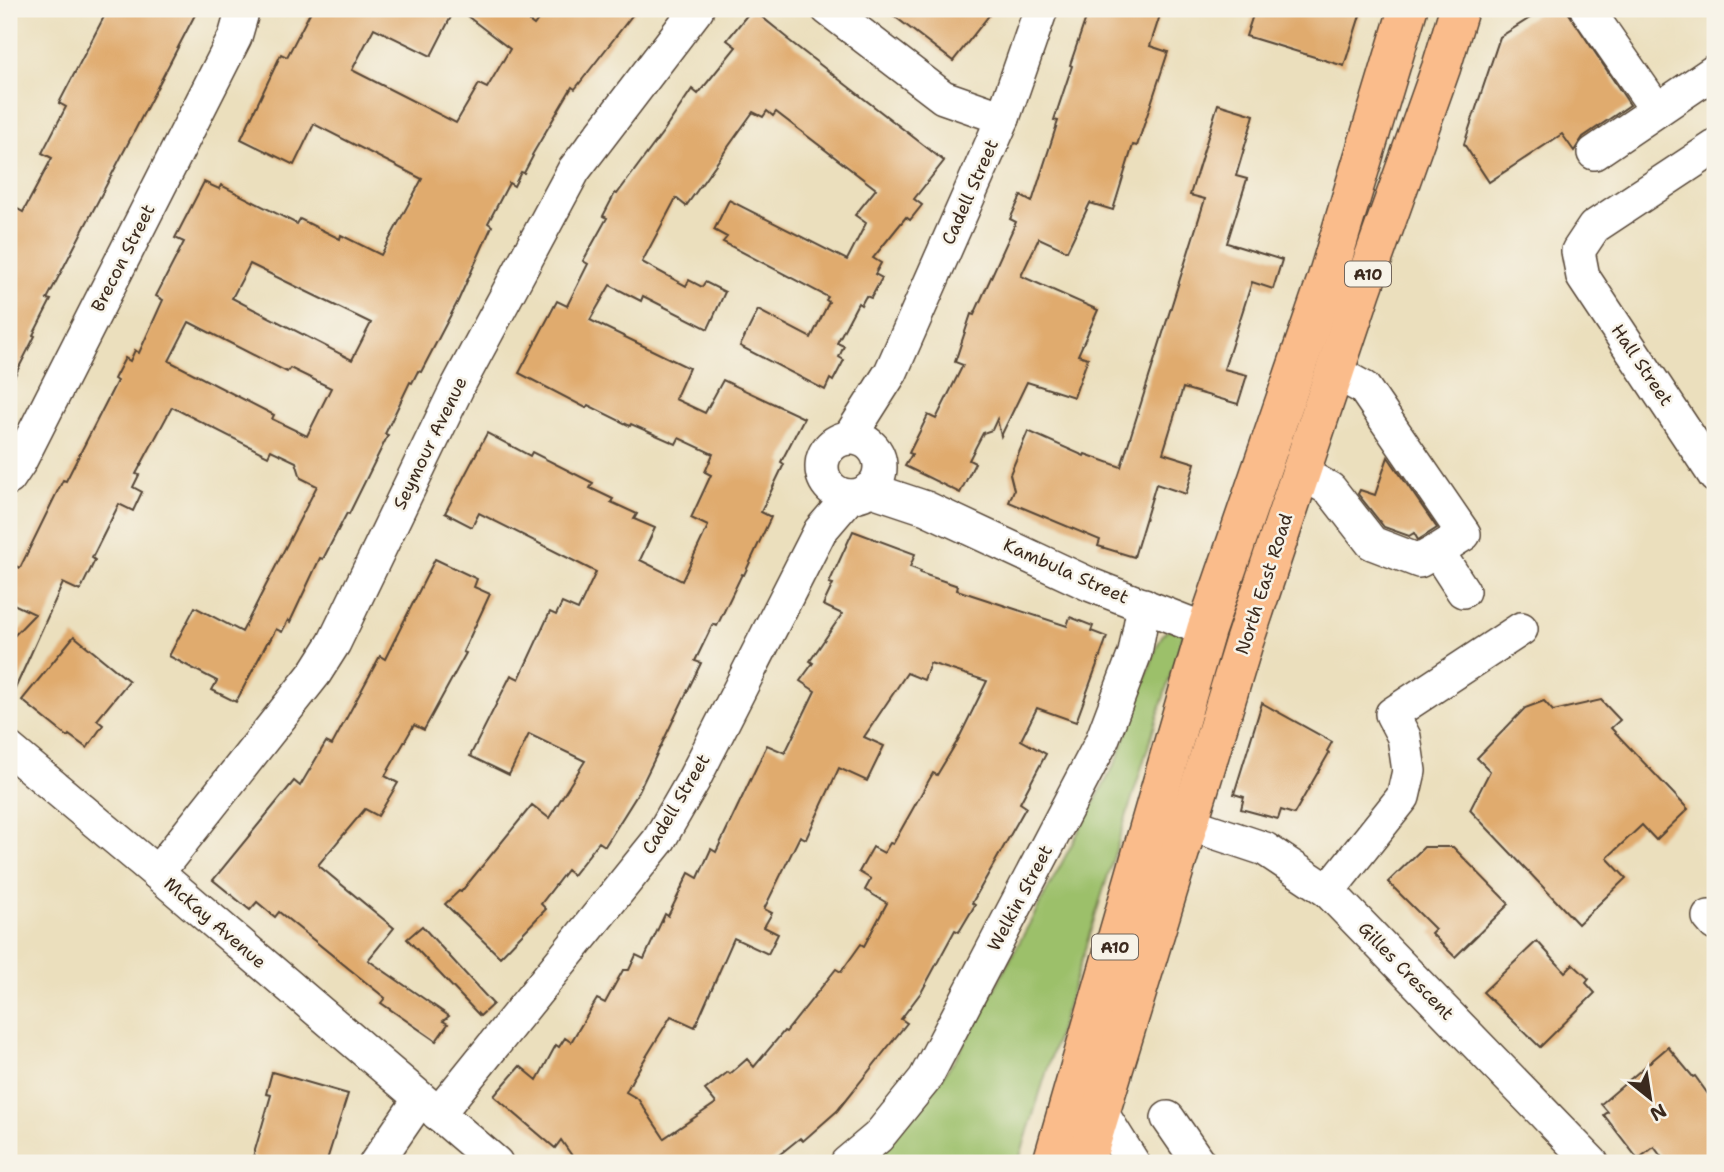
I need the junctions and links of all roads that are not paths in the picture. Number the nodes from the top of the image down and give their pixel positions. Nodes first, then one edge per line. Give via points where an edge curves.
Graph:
1 (256, 9) edge
2 (697, 9) edge
3 (828, 9) edge
4 (1041, 9) edge
5 (1408, 9) edge
6 (1459, 9) edge
7 (1591, 10) edge
8 (239, 23) edge
9 (1715, 71) edge
10 (1657, 110) junction
11 (1003, 118) junction
12 (1715, 147) edge
13 (1594, 153) dead end
14 (1335, 372) junction
15 (858, 470) junction
16 (1301, 473) junction
17 (1715, 476) edge
18 (9, 478) edge
19 (1437, 551) junction
20 (1463, 591) dead end
21 (1144, 605) junction
22 (1521, 629) dead end
23 (1206, 630) junction
24 (1243, 646) junction
25 (9, 749) edge
26 (1190, 824) junction
27 (157, 873) junction
28 (1328, 891) junction
29 (429, 1107) junction
30 (1101, 1112) junction
31 (1168, 1118) dead end
32 (376, 1163) edge
33 (496, 1163) edge
34 (847, 1163) edge
35 (1052, 1163) edge
36 (1085, 1163) edge
37 (1133, 1163) edge
38 (1199, 1163) edge
39 (1592, 1163) edge

1 - 8 street, Brecon Street
2 - 27 street, Seymour Avenue via 574,170 458,386 334,643
3 - 11 street via 943,97
4 - 11 street, Cadell Street
5 - 23 highway, A10 via 1326,281
6 - 14 highway, North East Road / A10
7 - 10 street
8 - 18 street, Brecon Street
9 - 10 street
10 - 13 street
11 - 15 street, Cadell Street via 891,372
12 - 17 street, Hall Street via 1594,227 1578,251 1583,277
14 - 16 highway, North East Road / A10
14 - 19 street via 1364,388 1464,534
15 - 21 street, Kambula Street via 926,508
15 - 29 street, Cadell Street via 820,531 659,840
16 - 19 street via 1330,489 1372,543 1419,561
16 - 24 highway, North East Road / A10
19 - 20 street
21 - 23 street, Kambula Street
21 - 34 street, Welkin Street via 1135,653 1101,744 925,1079 878,1137
22 - 28 street via 1392,713 1404,737 1409,771 1403,797
23 - 24 highway
23 - 35 highway, A10
24 - 26 highway, North East Road / A10
25 - 27 street, McKay Avenue
26 - 28 street, Gilles Crescent via 1265,849
26 - 30 highway, North East Road / A10
27 - 29 street, McKay Avenue
28 - 39 street, Gilles Crescent
29 - 32 street, Cadell Street
29 - 33 street
30 - 36 highway, North East Road / A10
30 - 37 street
31 - 38 street

